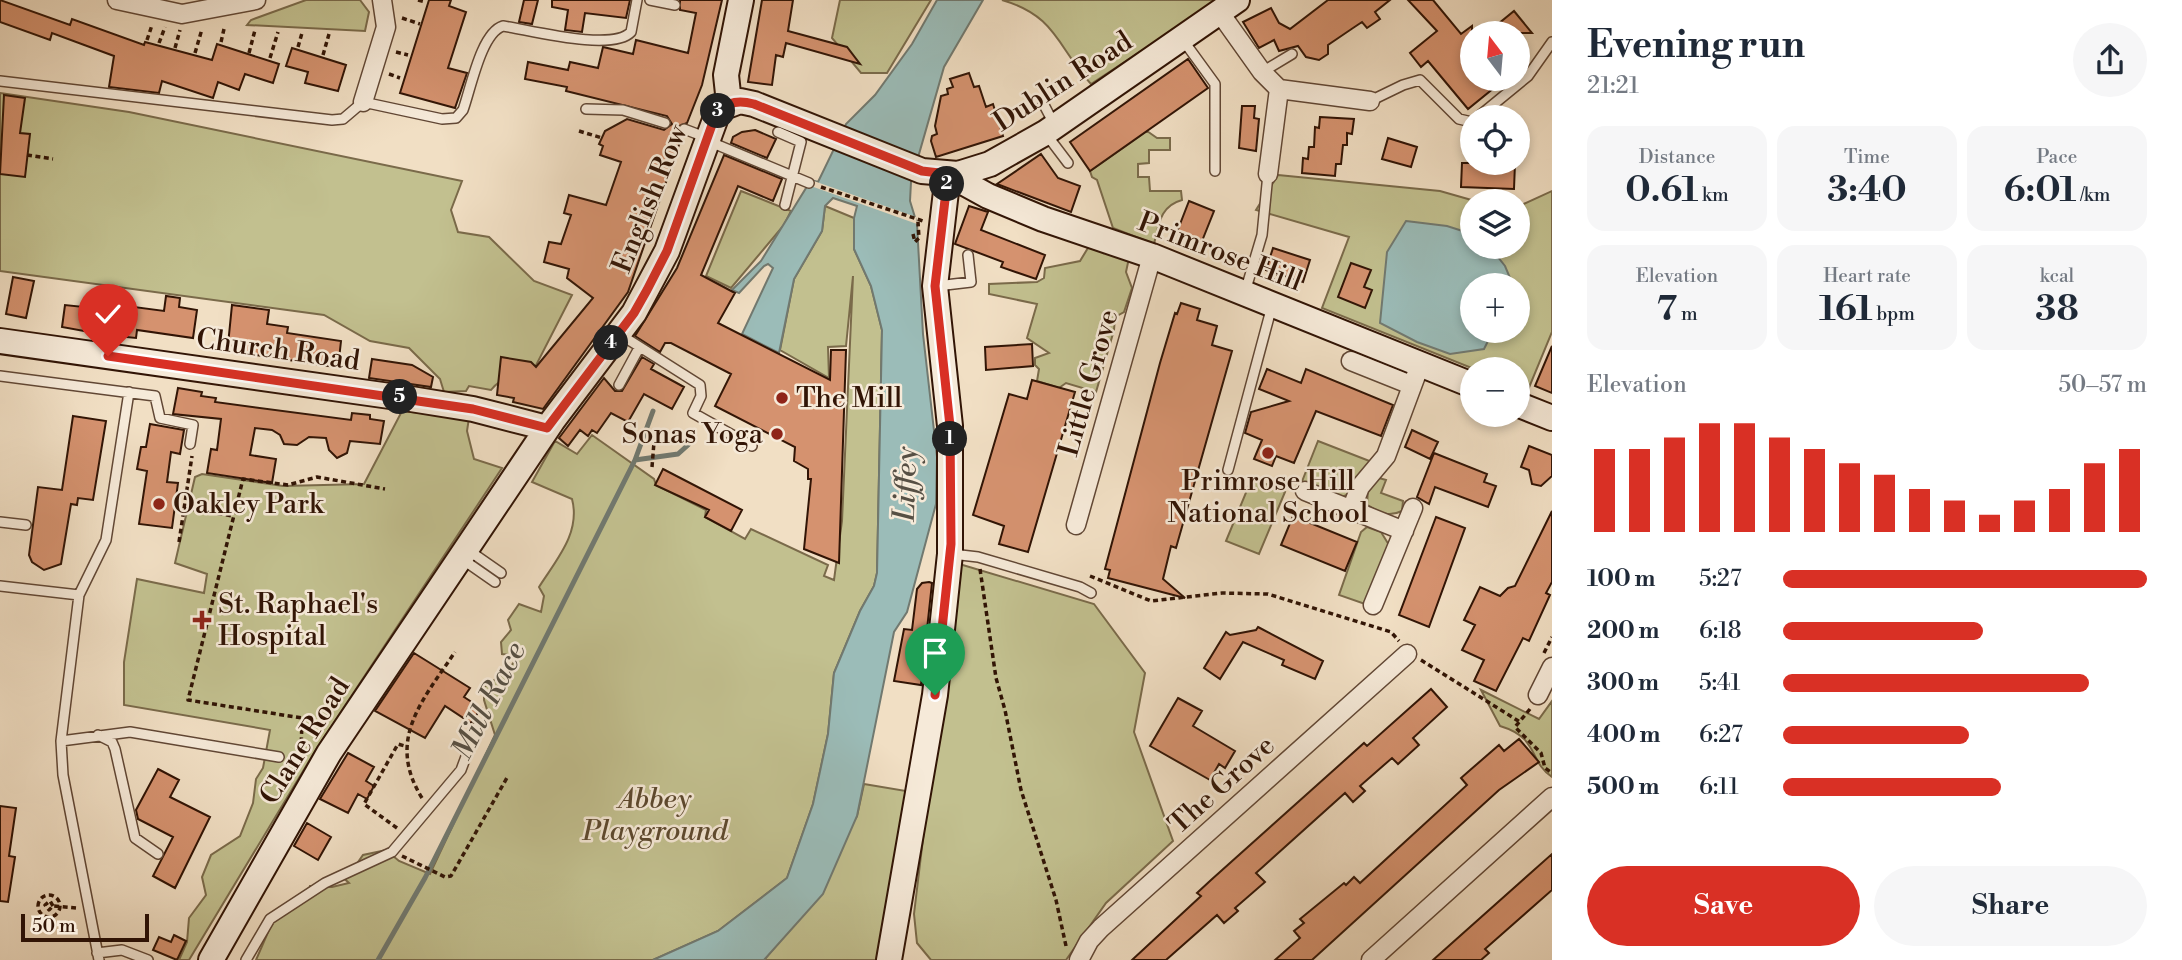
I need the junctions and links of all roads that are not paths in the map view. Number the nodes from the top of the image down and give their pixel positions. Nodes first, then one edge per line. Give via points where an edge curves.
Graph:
1 (117, 0) edge
2 (254, 0) edge
3 (382, 0) edge
4 (637, 0) edge
5 (650, 0) edge
6 (741, 0) edge
7 (675, 5) dead end
8 (1229, 6) edge
9 (1182, 39) junction
10 (1552, 42) edge
11 (1292, 54) dead end
12 (1262, 72) junction
13 (0, 81) edge
14 (1279, 89) junction
15 (1370, 101) joint
16 (363, 102) junction
17 (729, 103) junction
18 (1043, 103) dead end
19 (1493, 105) edge
20 (586, 109) dead end
21 (1460, 119) edge
22 (665, 123) dead end
23 (1050, 129) junction
24 (778, 132) dead end
25 (699, 136) junction
26 (1068, 163) dead end
27 (1214, 171) dead end
28 (948, 174) junction
29 (1269, 174) joint
30 (791, 176) junction
31 (809, 183) road end
32 (785, 205) dead end
33 (968, 255) dead end
34 (1152, 256) junction
35 (935, 286) junction
36 (1260, 293) junction
37 (0, 341) edge
38 (629, 341) junction
39 (1351, 361) dead end
40 (1416, 373) junction
41 (0, 376) edge
42 (1460, 382) edge
43 (619, 386) dead end
44 (129, 392) junction
45 (1530, 409) edge
46 (1552, 418) edge
47 (550, 424) junction
48 (190, 444) road end
49 (752, 446) dead end
50 (1228, 470) dead end
51 (1305, 491) dead end
52 (1413, 508) dead end
53 (1351, 510) junction
54 (0, 523) edge
55 (26, 525) dead end
56 (1076, 525) dead end
57 (1404, 531) junction
58 (951, 546) junction
59 (463, 553) junction
60 (501, 573) dead end
61 (495, 582) dead end
62 (0, 586) edge
63 (1091, 593) dead end
64 (79, 595) junction
65 (1373, 605) dead end
66 (1406, 650) road end
67 (1552, 667) edge
68 (1538, 695) dead end
69 (477, 727) dead end
70 (96, 735) junction
71 (61, 741) junction
72 (279, 757) dead end
73 (1552, 797) edge
74 (158, 854) dead end
75 (1073, 955) edge
76 (98, 957) edge
77 (148, 960) edge
78 (211, 960) edge
79 (246, 960) edge
80 (888, 960) edge
81 (1371, 960) edge

1 - 2 street via 183,14
3 - 16 street via 386,27
4 - 16 lane via 631,32 617,40 495,28 456,118
5 - 7 lane
6 - 17 main road via 726,75
8 - 9 main road, Dublin Road
8 - 12 street
9 - 23 main road, Dublin Road
9 - 27 lane via 1215,84
10 - 19 lane via 1528,76
11 - 12 lane
12 - 14 street
13 - 16 lane via 332,120 343,119
14 - 15 street
14 - 29 street
15 - 21 lane via 1420,80
17 - 25 main road, English Row
17 - 28 main road via 754,104 922,171
18 - 23 lane
20 - 22 lane via 623,110
23 - 26 lane
23 - 28 main road, Dublin Road via 990,164
24 - 30 lane via 801,142
25 - 30 lane
25 - 38 main road, English Row via 667,251 634,313
28 - 34 main road, Primrose Hill via 1043,219
28 - 35 main road
29 - 36 lane
30 - 31 lane
30 - 32 lane
33 - 35 lane via 971,282
34 - 36 main road, Primrose Hill
34 - 56 street, Little Grove
35 - 58 main road via 950,426
36 - 40 main road, Primrose Hill
36 - 50 lane
37 - 47 main road, Church Road via 424,401
38 - 43 lane
38 - 47 main road, English Row
38 - 49 lane via 700,385 701,396 693,412
39 - 40 street
40 - 42 main road, Primrose Hill
40 - 53 street via 1386,456 1360,487
41 - 44 lane
44 - 48 lane via 155,396 160,418 193,425
44 - 64 lane via 106,540
45 - 46 main road
47 - 59 main road, Clane Road
51 - 53 street
52 - 57 street
53 - 57 street
54 - 55 lane
57 - 65 street
58 - 63 lane
58 - 80 main road via 935,695
59 - 60 lane
59 - 61 lane
59 - 78 main road, Clane Road via 329,753
62 - 64 lane
64 - 71 lane
66 - 75 street, The Grove
67 - 68 street
69 - 79 lane via 461,770 392,852 325,883 270,919
70 - 71 lane
70 - 72 lane via 130,732
70 - 74 lane via 106,737 116,749 135,838
71 - 76 lane via 63,775
73 - 81 street
76 - 77 lane via 122,950

